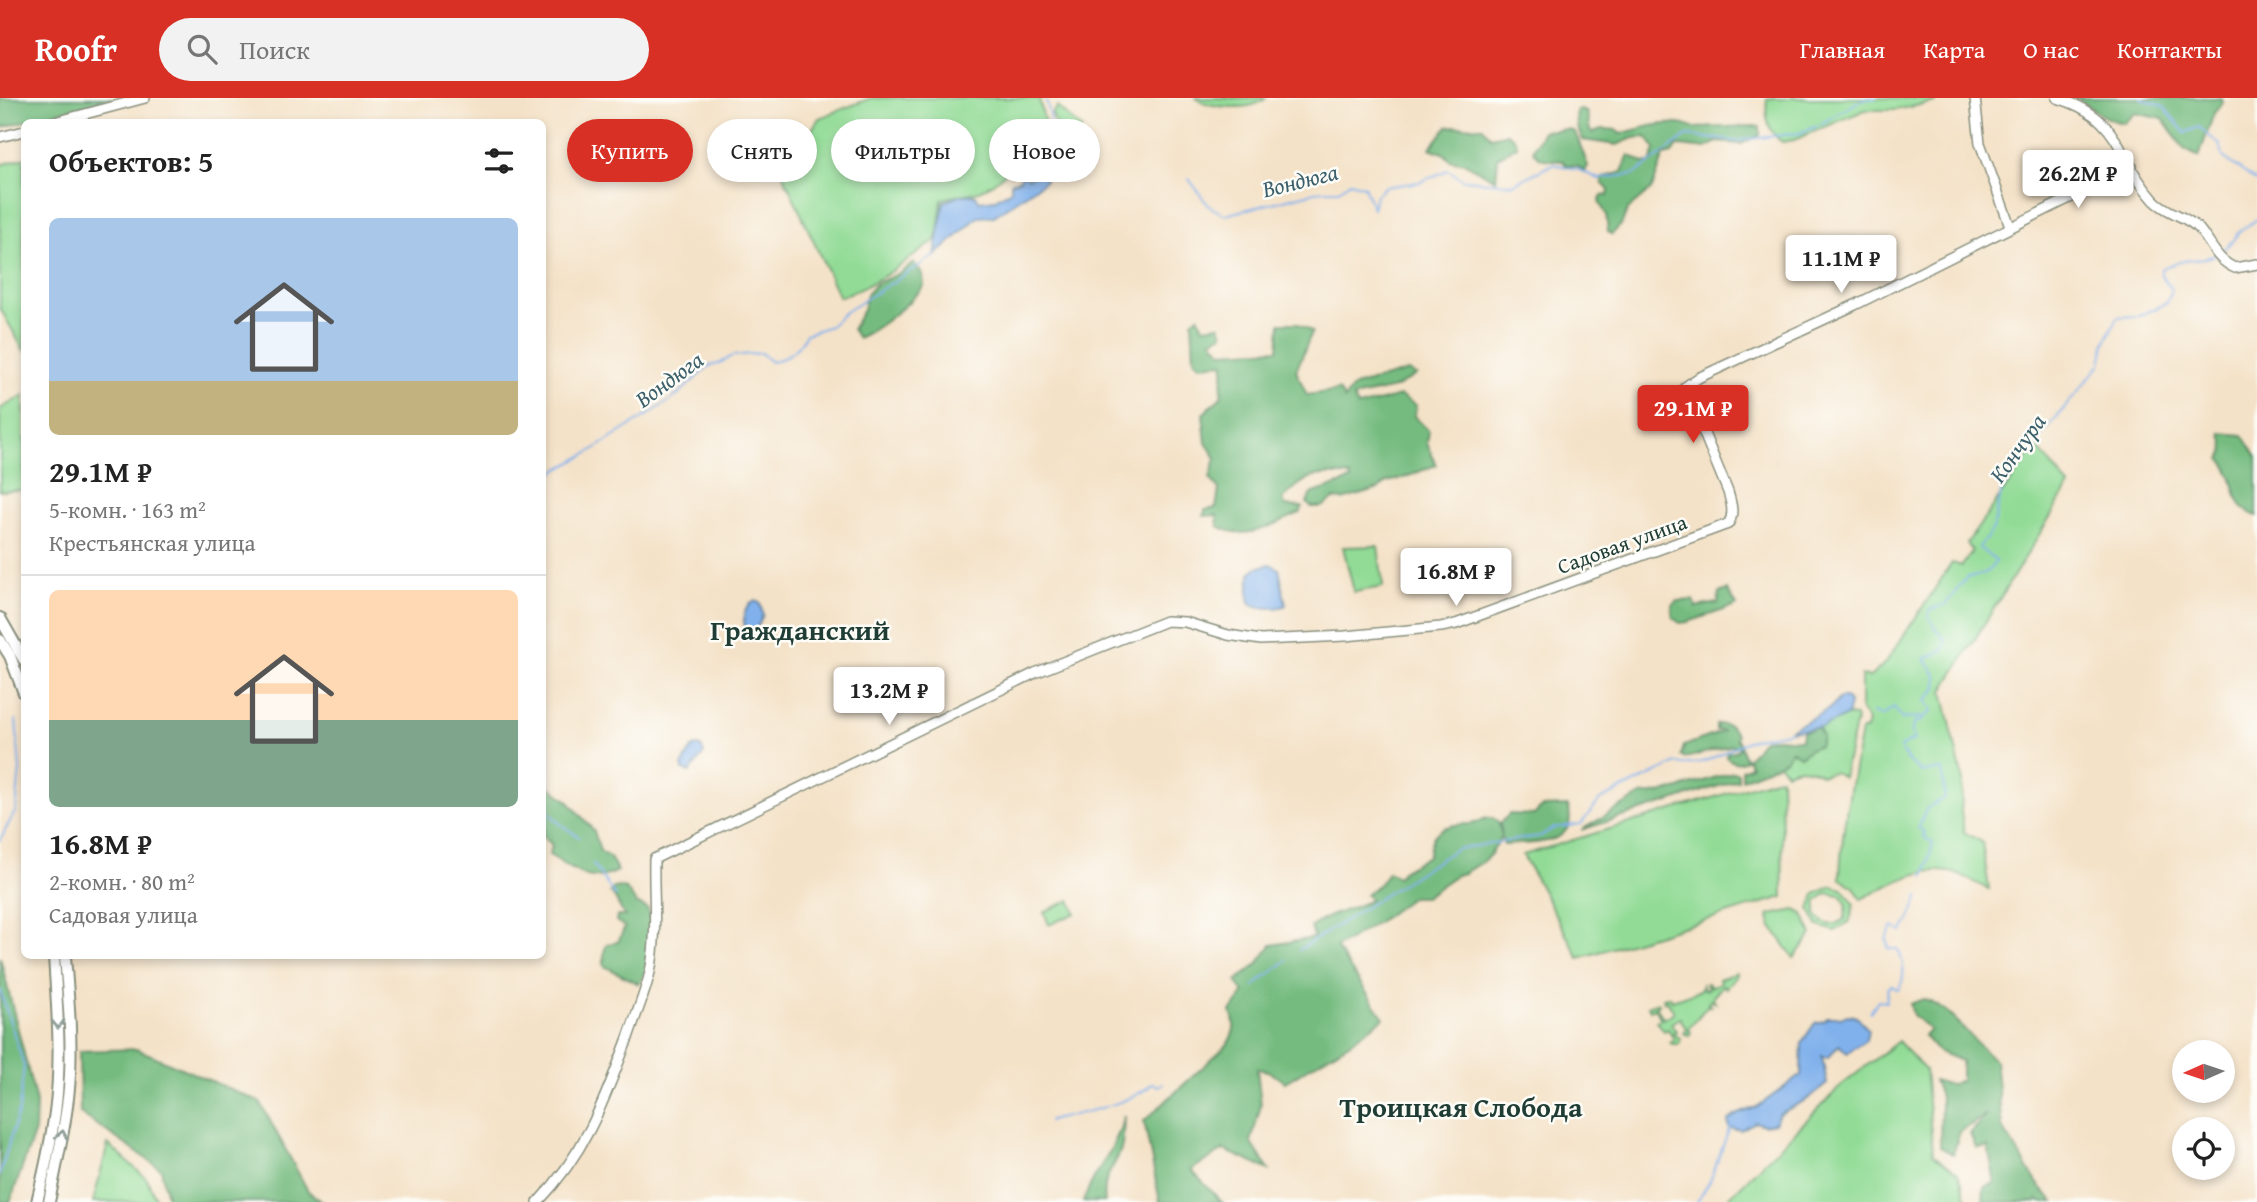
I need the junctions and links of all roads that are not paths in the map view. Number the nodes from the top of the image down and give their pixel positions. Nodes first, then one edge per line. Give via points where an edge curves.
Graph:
1 (145, 98) edge
2 (1975, 98) edge
3 (2057, 98) edge
4 (66, 119) edge
5 (21, 132) edge
6 (0, 137) edge
7 (2132, 167) junction
8 (2010, 226) junction
9 (2257, 264) edge
10 (0, 618) edge
11 (0, 640) edge
12 (21, 655) edge
13 (21, 684) edge
14 (54, 959) edge
15 (65, 959) edge
16 (37, 1202) edge
17 (49, 1202) edge
18 (538, 1202) edge

1 - 4 street
2 - 8 street via 1980,144
3 - 7 street via 2083,107 2101,120
5 - 6 street
7 - 8 street
7 - 9 street via 2155,201 2197,227 2219,258 2235,268
8 - 18 street, Садовая улица via 1685,387 1728,492 1732,505 1728,524 1456,624 1261,640 1185,621 1166,621 1035,673 654,859 653,955 645,989 607,1095 582,1147
10 - 12 main road
11 - 13 main road
14 -> 16 main road via 57,1087
17 -> 15 main road via 70,1074

